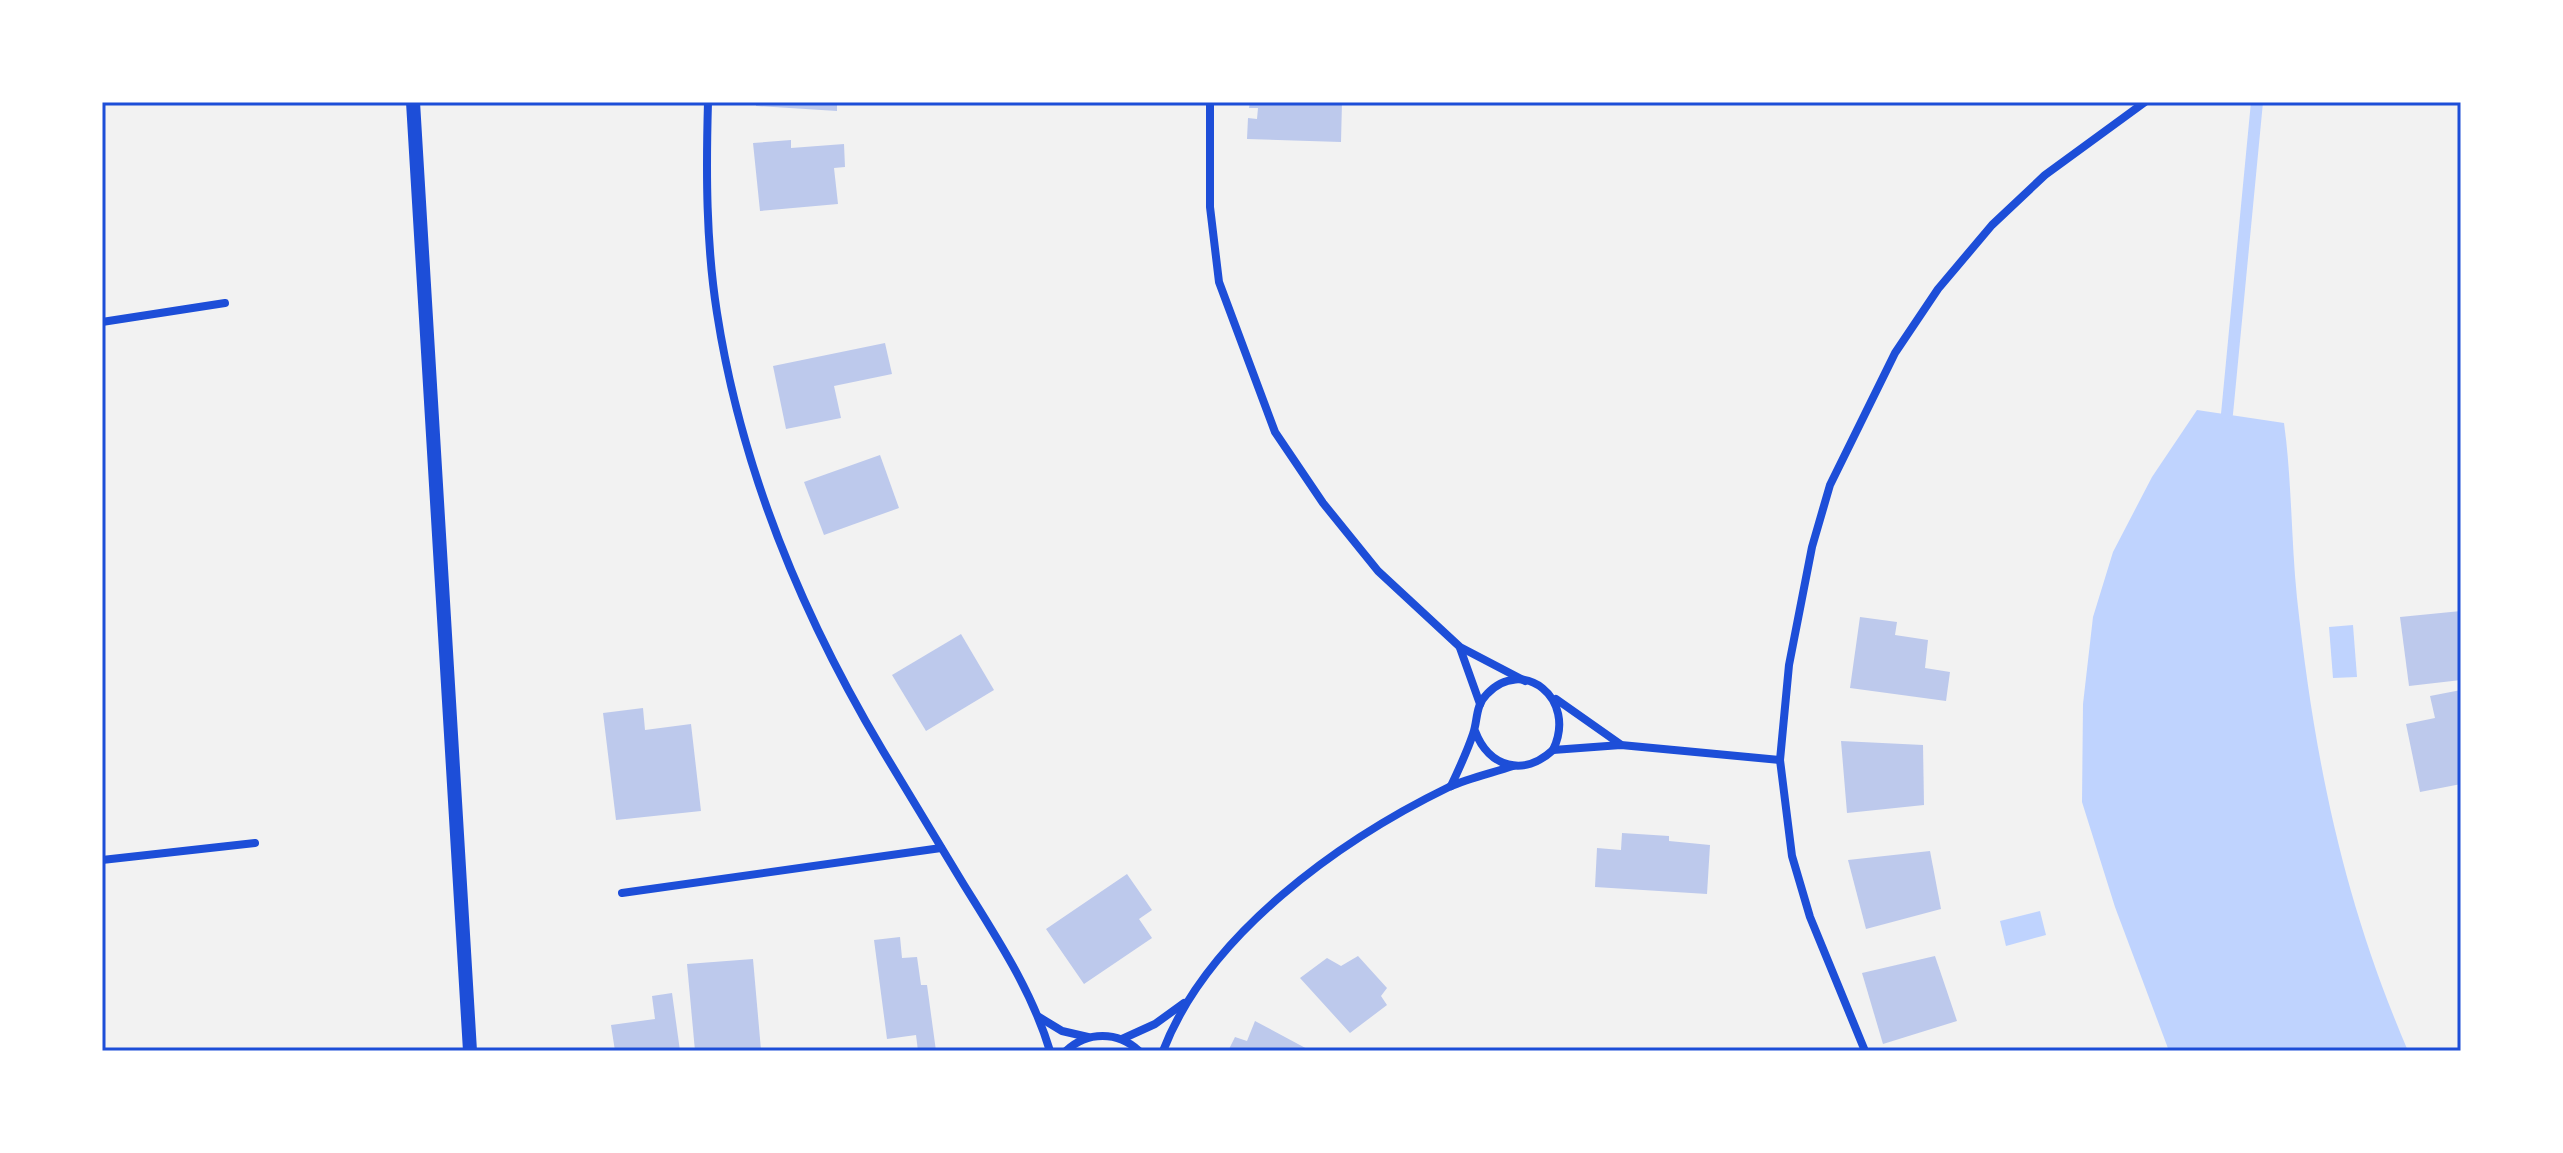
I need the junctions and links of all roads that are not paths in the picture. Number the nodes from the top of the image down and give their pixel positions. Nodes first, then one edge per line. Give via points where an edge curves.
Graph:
1 (413, 102) edge
2 (708, 102) edge
3 (1210, 102) edge
4 (2145, 102) edge
5 (225, 303) dead end
6 (102, 322) edge
7 (1460, 647) junction
8 (1525, 681) junction
9 (1550, 695) junction
10 (1480, 704) junction
11 (1475, 731) junction
12 (1621, 745) junction
13 (1553, 750) junction
14 (1780, 760) junction
15 (1513, 766) junction
16 (1451, 786) junction
17 (255, 843) dead end
18 (941, 848) junction
19 (102, 860) edge
20 (622, 893) dead end
21 (1188, 1001) junction
22 (1039, 1016) junction
23 (1088, 1037) junction
24 (1122, 1039) junction
25 (470, 1051) edge
26 (1050, 1051) edge
27 (1066, 1051) edge
28 (1139, 1051) edge
29 (1163, 1051) edge
30 (1865, 1051) edge

1 - 25 street
2 - 18 street via 705,180 717,313 744,440 797,589 858,709
3 - 7 street via 1210,207 1219,282 1275,432 1378,571
4 - 14 street via 2045,175 1992,225 1938,289 1895,353 1830,485 1812,547 1789,665
5 - 6 street
7 - 8 street
7 - 10 street
8 - 9 street
8 - 10 street via 1499,685
9 - 12 street
9 - 13 street via 1562,722
10 - 11 street
11 - 15 street via 1488,754
11 - 16 street
12 - 13 street
12 - 14 street
13 - 15 street via 1528,766
14 - 30 street via 1792,856 1810,917
15 - 16 street
16 - 21 street via 1315,867 1253,924
17 - 19 street
18 - 20 street
18 - 22 street
21 - 24 street
21 - 29 street
22 - 23 street via 1062,1031
22 - 26 street
23 - 24 street
23 - 27 street
24 - 28 street

